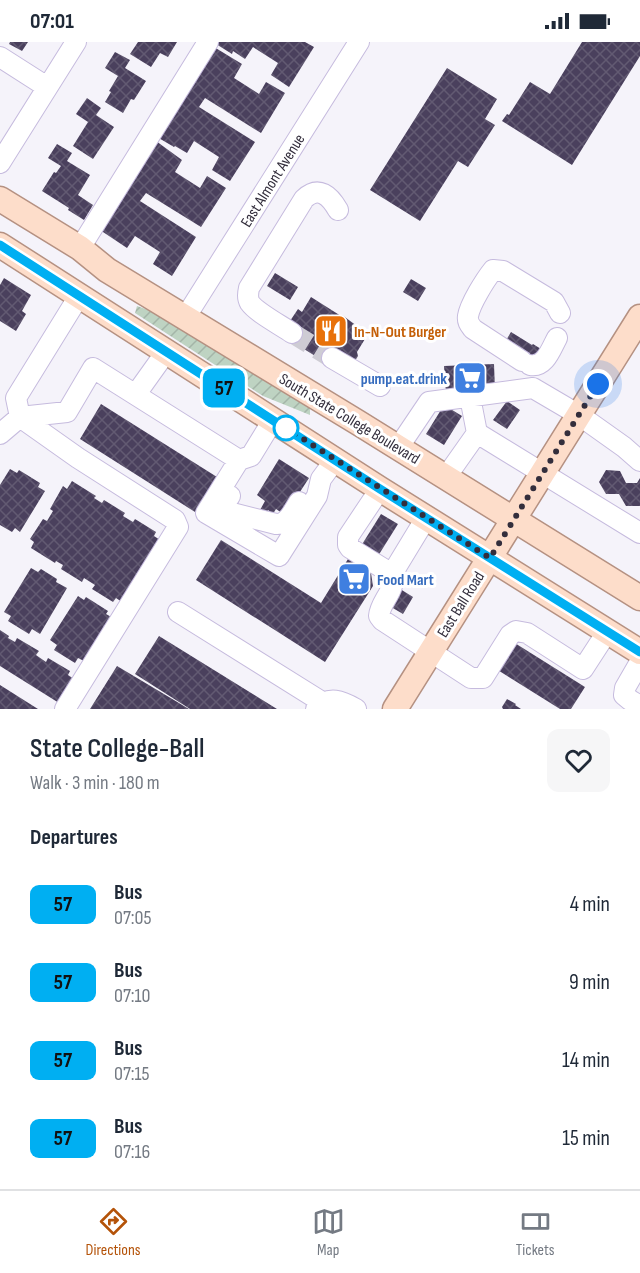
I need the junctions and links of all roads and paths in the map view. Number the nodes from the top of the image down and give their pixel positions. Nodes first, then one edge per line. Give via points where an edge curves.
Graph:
1 (76, 42) edge
2 (208, 42) edge
3 (359, 42) edge
4 (0, 57) edge
5 (47, 87) junction
6 (0, 163) edge
7 (0, 199) edge
8 (338, 210) dead end
9 (0, 245) edge
10 (80, 248) junction
11 (79, 296) junction
12 (560, 313) dead end
13 (640, 316) edge
14 (184, 318) junction
15 (292, 333) tunnel mouth
16 (557, 338) dead end
17 (166, 352) junction
18 (332, 358) tunnel mouth
19 (380, 386) dead end
20 (136, 394) junction
21 (470, 397) junction
22 (579, 415) junction
23 (20, 417) junction
24 (273, 420) junction
25 (477, 433) junction
26 (0, 434) edge
27 (398, 448) junction
28 (245, 458) junction
29 (640, 461) edge
30 (328, 469) junction
31 (543, 473) junction
32 (446, 477) junction
33 (380, 489) junction
34 (426, 518) junction
35 (514, 519) junction
36 (640, 533) edge
37 (490, 558) junction
38 (392, 574) junction
39 (638, 591) edge
40 (178, 612) dead end
41 (607, 632) junction
42 (640, 652) edge
43 (430, 653) junction
44 (640, 662) edge
45 (640, 706) edge
46 (321, 707) edge
47 (65, 709) edge
48 (356, 709) edge
49 (395, 709) edge

1 - 5 street
2 - 10 street
3 - 14 street, East Almont Avenue
4 - 5 street
5 - 6 street
7 - 10 main road, South State College Boulevard
8 - 15 street via 332,200 317,192 304,199 249,288 250,303
9 - 11 main road
10 - 14 main road, South State College Boulevard via 107,270
11 - 17 main road
11 - 23 street via 16,398
12 - 16 street via 554,302 503,271 493,270 468,316 473,329 536,366 543,362
13 - 22 main road, East Ball Road
14 - 27 main road, South State College Boulevard
17 - 20 street
17 - 24 main road
18 - 19 street
20 - 23 street via 93,368 67,412
20 - 28 street
21 - 22 street via 533,388
21 - 25 street
21 - 27 street via 429,402
22 - 29 street
22 - 31 main road, East Ball Road
23 - 26 street
23 - 47 street via 175,520 178,527
24 - 28 street
24 - 30 main road
25 - 31 street
25 - 32 street
27 - 32 main road, South State College Boulevard
28 - 30 street via 248,466 225,508 281,525
28 - 30 street via 206,513 279,556 317,496
30 - 33 main road
31 - 35 main road, East Ball Road
31 - 36 street
32 - 35 main road, South State College Boulevard
33 - 34 main road
33 - 38 street via 347,542 350,548
34 - 37 main road
34 - 38 street
35 - 37 main road, East Ball Road
35 - 39 main road, South State College Boulevard
37 - 41 main road
37 - 43 main road, East Ball Road
38 - 43 street via 392,587 379,616
40 - 46 street
41 - 42 main road
41 - 43 street via 583,669 516,630 483,678 471,678
43 - 49 main road, East Ball Road
44 - 45 street via 624,695
46 - 48 street via 338,700

